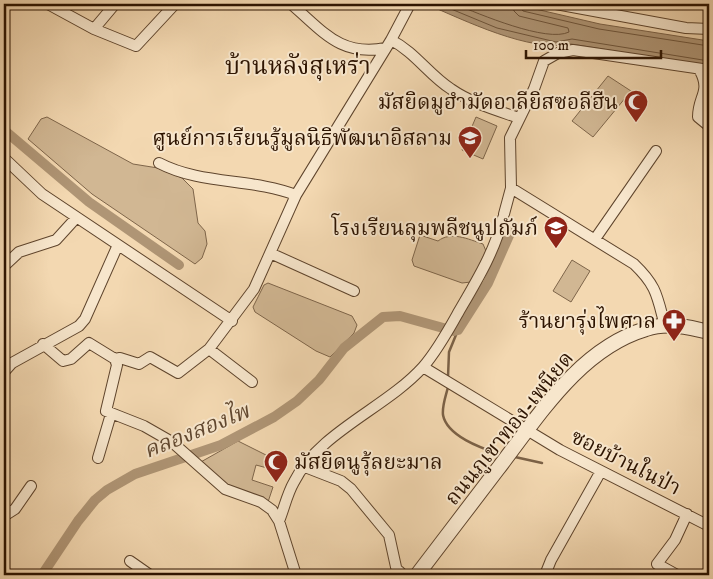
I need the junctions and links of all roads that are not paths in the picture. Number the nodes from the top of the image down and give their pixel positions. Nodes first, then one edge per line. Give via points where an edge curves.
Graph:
1 (48, 4) edge
2 (115, 4) edge
3 (175, 4) edge
4 (291, 4) edge
5 (556, 4) edge
6 (409, 7) edge
7 (94, 28) junction
8 (709, 30) edge
9 (389, 44) junction
10 (704, 70) edge
11 (519, 118) junction
12 (709, 126) edge
13 (656, 151) dead end
14 (4, 158) edge
15 (159, 163) dead end
16 (512, 188) junction
17 (296, 195) junction
18 (76, 218) junction
19 (595, 240) junction
20 (117, 246) junction
21 (270, 253) junction
22 (4, 266) edge
23 (354, 291) dead end
24 (232, 321) junction
25 (665, 326) junction
26 (709, 332) edge
27 (43, 344) junction
28 (210, 349) junction
29 (115, 358) junction
30 (423, 367) junction
31 (4, 372) edge
32 (252, 382) dead end
33 (111, 414) junction
34 (527, 431) junction
35 (98, 458) dead end
36 (305, 467) junction
37 (601, 471) junction
38 (31, 486) dead end
39 (687, 514) junction
40 (4, 516) edge
41 (279, 521) junction
42 (709, 526) edge
43 (130, 561) dead end
44 (399, 571) edge
45 (150, 575) edge
46 (296, 575) edge
47 (417, 575) edge
48 (545, 575) edge
49 (677, 575) edge

1 - 7 street
2 - 7 street
3 - 7 street via 139,46
4 - 9 street via 343,46 371,51
5 - 8 street
6 - 9 street
9 - 11 street via 410,52 449,88
9 - 17 street
10 - 11 street via 573,50 558,53 544,61
10 - 12 street via 706,91 698,108 698,117
11 - 16 street via 510,138
13 - 19 street
14 - 18 street via 42,194
15 - 17 street via 188,174 278,188
16 - 19 street
16 - 30 street via 489,259 442,341
17 - 21 street
18 - 20 street
18 - 22 street via 56,240 19,252
19 - 25 street via 634,264 647,277 656,290
20 - 24 street
20 - 27 street via 85,319 71,331
21 - 23 street
21 - 24 street via 254,289
24 - 28 street
25 - 26 street, ถนนภูเขาทอง-เพนียด via 688,326
25 - 34 street, ถนนภูเขาทอง-เพนียด via 628,335 606,348 575,372
27 - 29 street via 63,361 71,359 88,343
27 - 31 street via 12,363
28 - 29 street via 178,373 150,357 139,364
28 - 32 street
29 - 33 street via 117,366 105,409
30 - 34 street, ซอยบ้านในป่า
30 - 36 street via 398,390 318,450
33 - 35 street
33 - 41 street via 144,426 180,450 225,489 261,502
34 - 37 street, ซอยบ้านในป่า
34 - 47 street, ถนนภูเขาทอง-เพนียด
36 - 41 street via 294,481
36 - 44 street via 341,481 351,489 388,536
37 - 39 street, ซอยบ้านในป่า
37 - 48 street
38 - 40 street
39 - 42 street, ซอยบ้านในป่า
39 - 49 street via 676,540 657,564
41 - 46 street
43 - 45 street

